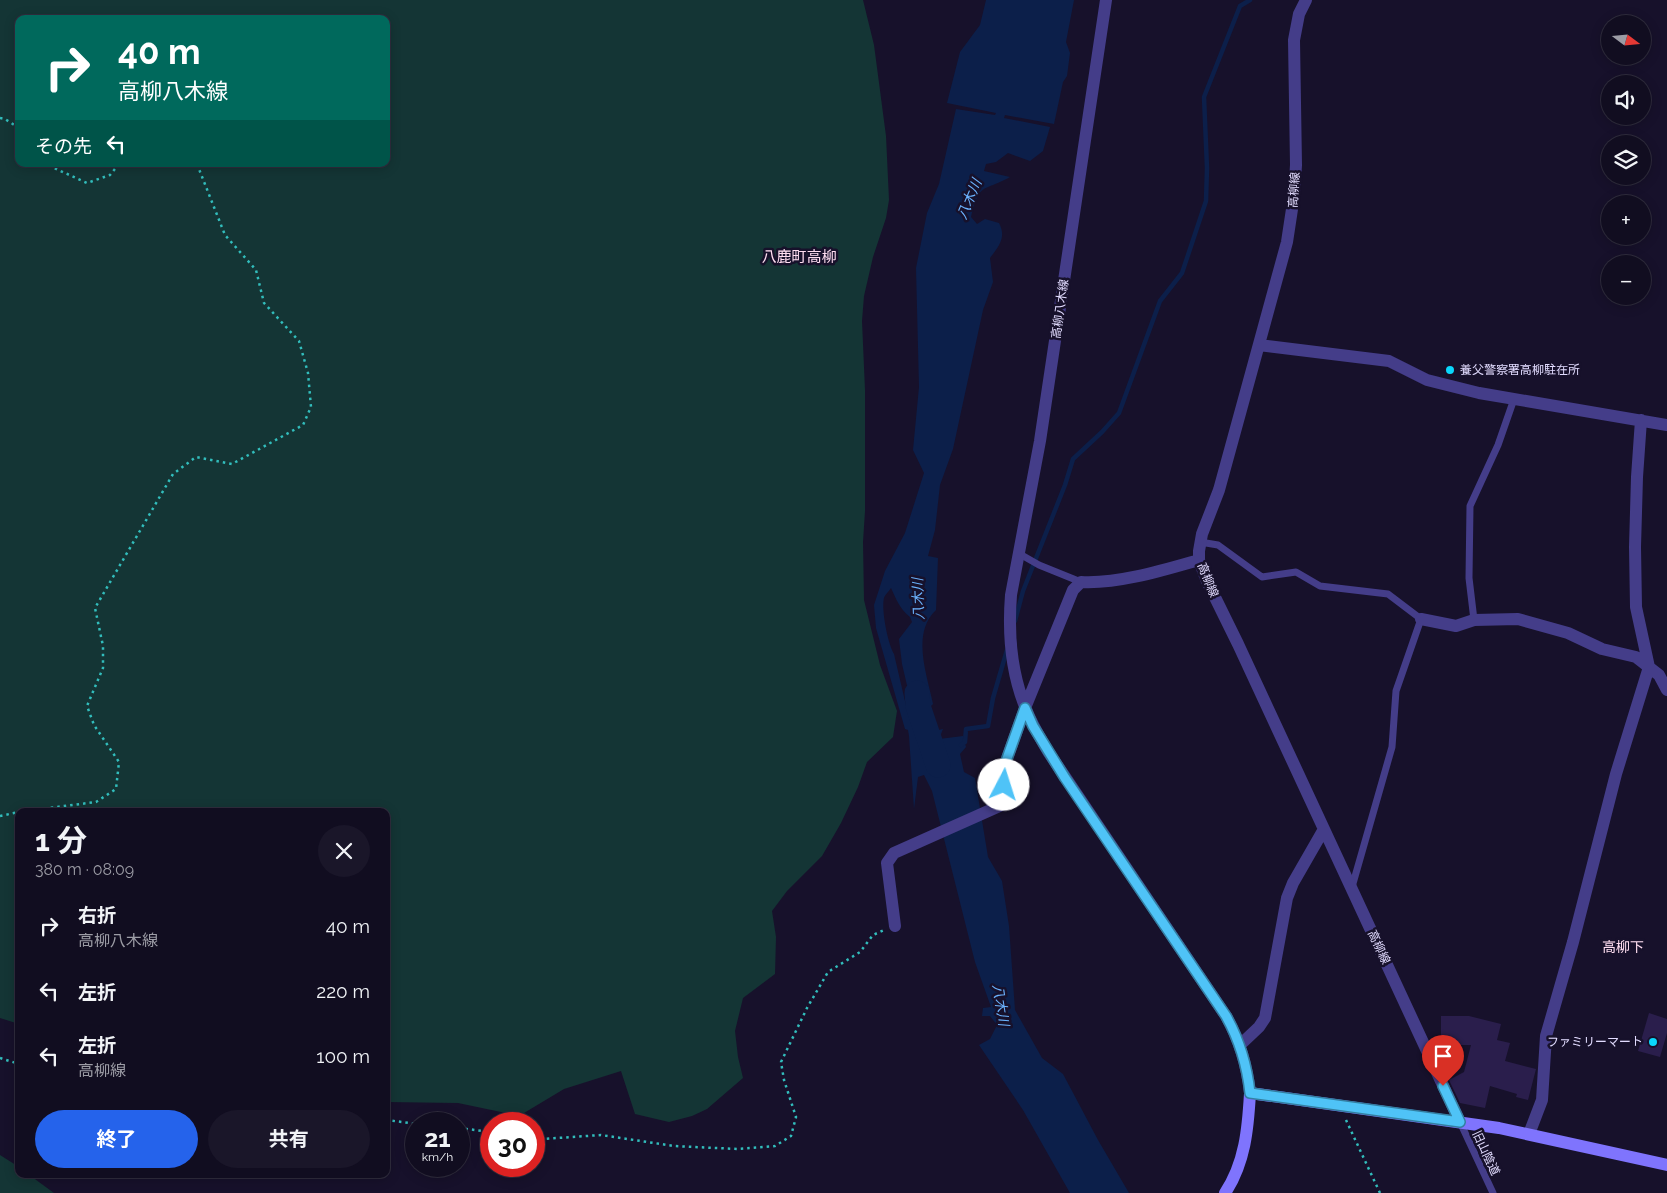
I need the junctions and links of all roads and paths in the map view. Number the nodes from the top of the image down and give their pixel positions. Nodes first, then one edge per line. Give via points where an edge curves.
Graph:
1 (1106, 0) edge
2 (1306, 0) edge
3 (0, 118) edge
4 (15, 125) edge
5 (53, 167) edge
6 (117, 167) edge
7 (198, 167) edge
8 (1260, 344) junction
9 (1514, 399) junction
10 (1641, 420) junction
11 (1667, 425) edge
12 (1200, 542) junction
13 (1018, 553) junction
14 (1200, 560) junction
15 (1082, 582) junction
16 (1421, 619) junction
17 (1474, 620) junction
18 (1649, 667) junction
19 (1667, 690) edge
20 (1025, 708) junction
21 (49, 808) edge
22 (15, 813) edge
23 (0, 816) edge
24 (1324, 829) junction
25 (1351, 888) junction
26 (895, 926) joint
27 (1240, 1045) junction
28 (0, 1058) edge
29 (15, 1063) edge
30 (1250, 1093) junction
31 (1339, 1105) junction
32 (390, 1120) edge
33 (405, 1122) edge
34 (1460, 1122) junction
35 (1529, 1134) junction
36 (545, 1139) edge
37 (1667, 1166) edge
38 (1225, 1193) edge
39 (1380, 1193) edge
40 (1493, 1193) edge

1 - 13 street, 高柳八木線 via 1046,406
2 - 8 street, 高柳線 via 1299,14 1294,40 1296,150 1292,212
3 - 4 path
5 - 6 path via 87,182 110,175
7 - 21 path via 225,235 256,270 264,303 299,341 308,373 311,408 303,424 232,464 196,457 173,474 96,608 103,646 103,668 87,706 94,725 119,762 116,789 96,802
8 - 9 street via 1389,361 1428,380
8 - 12 street, 高柳線 via 1219,490
9 - 10 street
9 - 17 lane via 1470,506 1470,578
10 - 11 street
10 - 18 street via 1635,547 1636,607
12 - 14 street, 高柳線
12 - 16 lane via 1218,545 1262,577 1296,572 1320,586 1388,594
13 - 15 lane
13 - 20 street, 高柳八木線 via 1009,618 1013,660
14 - 15 street via 1160,571 1095,583
14 - 24 street, 高柳線 via 1208,585
15 - 20 street via 1073,590
16 - 17 street via 1456,626
16 - 25 lane via 1396,691 1392,747
17 - 18 street via 1518,619 1568,633 1602,649 1636,657
18 - 19 street via 1659,675
18 - 35 street via 1616,774 1546,1036 1542,1100
20 - 26 street via 1004,767 1004,804 894,853 887,863
20 - 27 street via 1049,753 1215,997
22 - 23 path
24 - 25 street, 高柳線
24 - 27 street via 1287,898 1265,1018
25 - 34 street, 高柳線
26 - 36 path via 873,935 860,952 828,972 807,1008 781,1062 796,1117 791,1136 774,1146 737,1149 706,1149 601,1135
27 - 30 street
28 - 29 path
30 - 31 street
30 - 38 street via 1242,1157
31 - 34 street
31 - 39 path
32 - 33 path
34 - 35 street
34 - 40 lane, 旧山陰道
35 - 37 street

